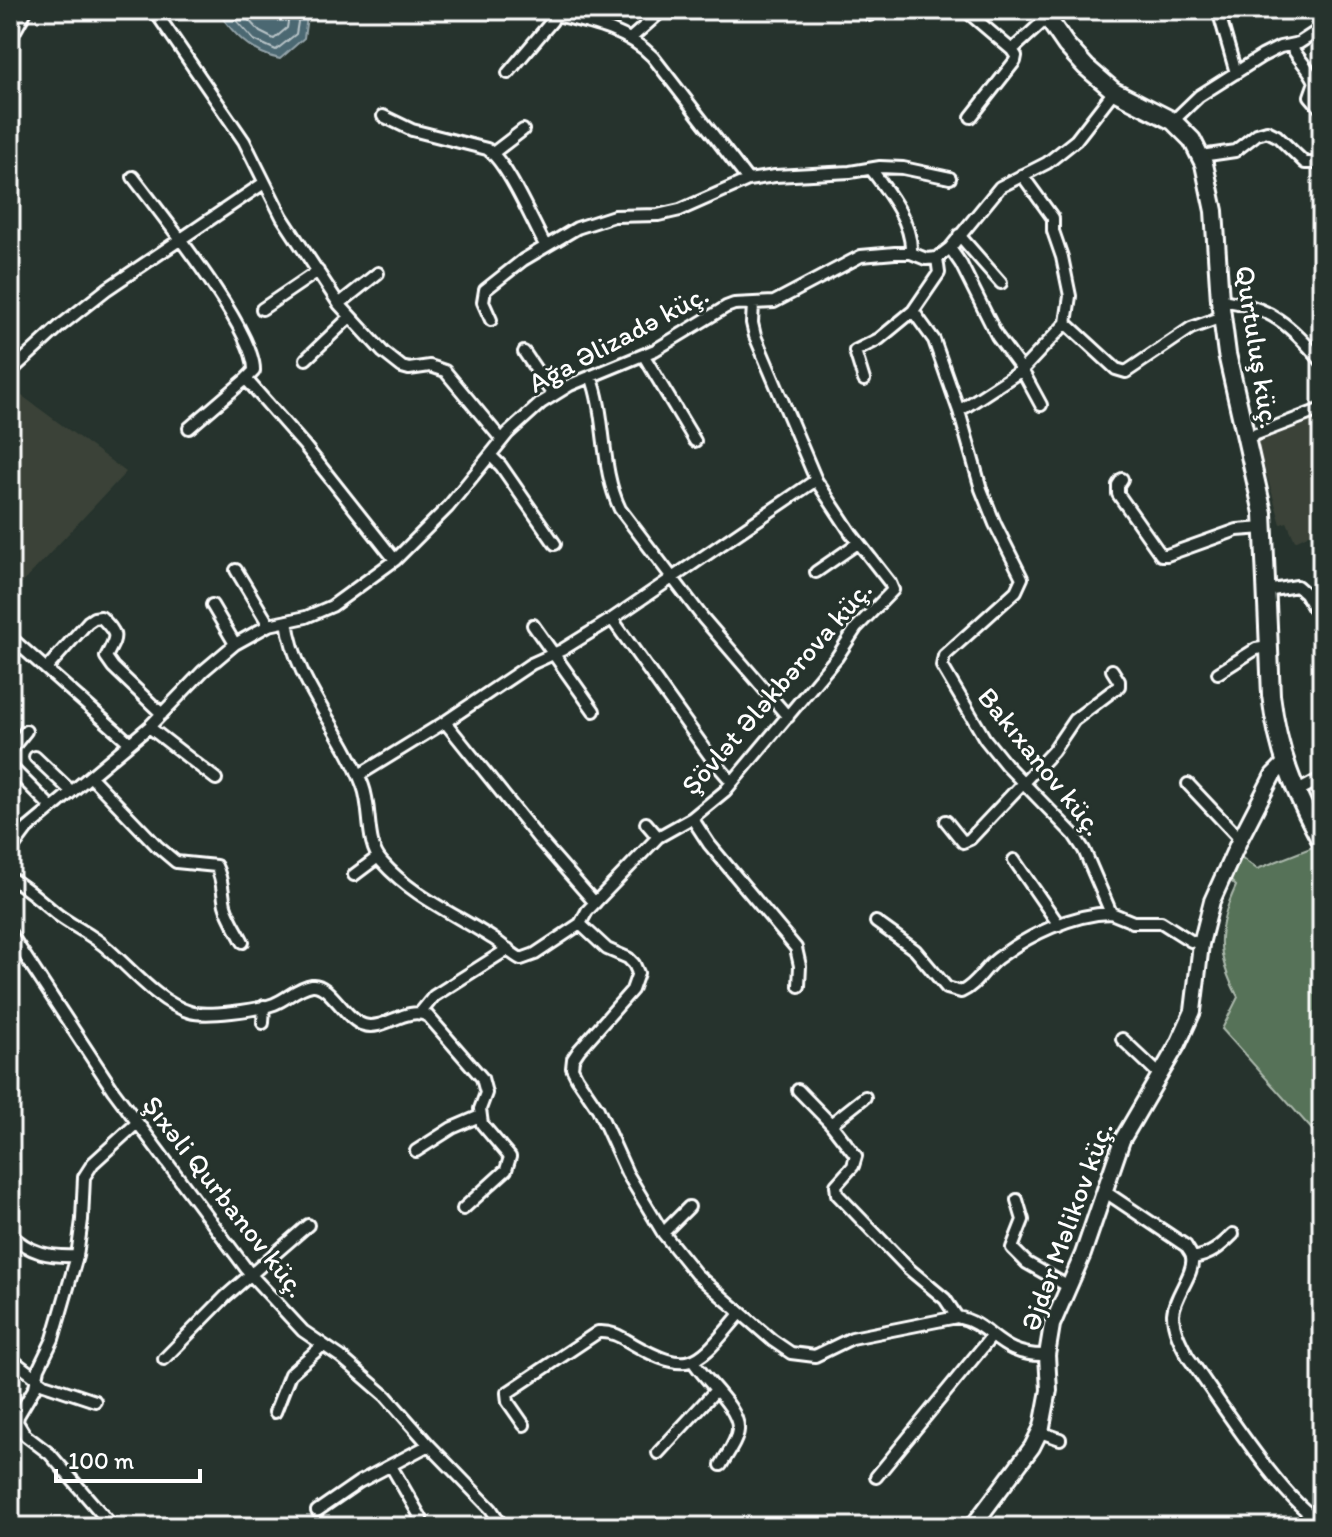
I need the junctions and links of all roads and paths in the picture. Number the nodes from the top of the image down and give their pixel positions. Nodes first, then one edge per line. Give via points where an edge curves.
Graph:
1 (154, 10) edge
2 (536, 10) edge
3 (663, 10) edge
4 (965, 10) edge
5 (1218, 10) edge
6 (563, 14) edge
7 (1044, 14) edge
8 (1322, 28) edge
9 (631, 38) junction
10 (1291, 45) junction
11 (1012, 50) junction
12 (508, 73) dead end
13 (1236, 73) junction
14 (1114, 91) junction
15 (1322, 110) edge
16 (383, 116) dead end
17 (971, 117) dead end
18 (1173, 121) junction
19 (523, 130) dead end
20 (493, 153) junction
21 (1201, 156) junction
22 (1322, 163) edge
23 (871, 169) junction
24 (1022, 175) junction
25 (133, 177) dead end
26 (950, 178) dead end
27 (748, 180) junction
28 (264, 183) junction
29 (959, 235) junction
30 (180, 240) junction
31 (545, 245) junction
32 (950, 248) junction
33 (911, 253) junction
34 (937, 258) junction
35 (318, 271) junction
36 (378, 273) dead end
37 (1001, 283) dead end
38 (339, 304) junction
39 (753, 304) junction
40 (1221, 308) junction
41 (262, 309) dead end
42 (913, 311) junction
43 (350, 317) junction
44 (491, 320) dead end
45 (1066, 323) junction
46 (524, 352) dead end
47 (644, 356) junction
48 (306, 359) dead end
49 (1322, 362) edge
50 (1022, 370) junction
51 (10, 372) edge
52 (591, 376) junction
53 (246, 379) junction
54 (864, 380) dead end
55 (553, 395) junction
56 (1041, 405) dead end
57 (1322, 409) edge
58 (959, 411) junction
59 (189, 428) dead end
60 (1246, 438) junction
61 (502, 440) junction
62 (695, 441) dead end
63 (490, 455) junction
64 (1122, 479) dead end
65 (816, 480) junction
66 (1264, 528) junction
67 (858, 543) junction
68 (555, 544) dead end
69 (395, 560) junction
70 (236, 570) dead end
71 (816, 572) dead end
72 (672, 577) junction
73 (1266, 591) junction
74 (212, 605) dead end
75 (612, 619) junction
76 (287, 621) junction
77 (1322, 623) edge
78 (269, 625) junction
79 (533, 625) dead end
80 (10, 637) edge
81 (235, 644) junction
82 (1268, 647) junction
83 (552, 654) junction
84 (46, 669) junction
85 (1112, 670) dead end
86 (1218, 673) dead end
87 (594, 711) dead end
88 (162, 714) junction
89 (788, 717) junction
90 (445, 722) junction
91 (149, 727) junction
92 (26, 731) dead end
93 (130, 743) junction
94 (10, 751) edge
95 (35, 757) dead end
96 (1284, 764) junction
97 (10, 766) edge
98 (359, 775) junction
99 (91, 777) junction
100 (1322, 778) edge
101 (216, 779) dead end
102 (732, 782) junction
103 (1024, 783) junction
104 (1188, 784) dead end
105 (71, 791) junction
106 (1296, 792) junction
107 (51, 807) junction
108 (692, 818) junction
109 (946, 821) dead end
110 (646, 823) dead end
111 (658, 837) junction
112 (1240, 839) junction
113 (1322, 843) edge
114 (10, 852) edge
115 (378, 857) junction
116 (1014, 860) dead end
117 (354, 875) dead end
118 (10, 878) edge
119 (595, 903) junction
120 (1111, 913) junction
121 (876, 922) dead end
122 (1059, 925) junction
123 (578, 926) junction
124 (10, 933) edge
125 (243, 942) dead end
126 (1201, 944) junction
127 (508, 949) junction
128 (799, 986) dead end
129 (264, 1006) junction
130 (421, 1012) junction
131 (263, 1023) dead end
132 (1122, 1039) dead end
133 (1160, 1075) junction
134 (798, 1090) dead end
135 (865, 1097) dead end
136 (480, 1116) junction
137 (137, 1123) junction
138 (831, 1124) junction
139 (416, 1151) dead end
140 (1104, 1191) junction
141 (1017, 1200) dead end
142 (689, 1207) dead end
143 (463, 1209) dead end
144 (308, 1225) dead end
145 (663, 1233) junction
146 (10, 1234) edge
147 (1233, 1234) dead end
148 (77, 1256) junction
149 (1193, 1258) junction
150 (251, 1275) junction
151 (1069, 1287) junction
152 (740, 1314) junction
153 (957, 1317) junction
154 (991, 1337) junction
155 (323, 1345) junction
156 (1047, 1355) junction
157 (10, 1358) edge
158 (164, 1359) dead end
159 (693, 1361) junction
160 (37, 1379) junction
161 (716, 1390) junction
162 (95, 1401) dead end
163 (275, 1412) dead end
164 (524, 1425) dead end
165 (1040, 1432) junction
166 (1060, 1439) dead end
167 (429, 1445) junction
168 (658, 1453) dead end
169 (721, 1465) dead end
170 (391, 1466) junction
171 (876, 1477) dead end
172 (317, 1511) dead end
173 (421, 1518) dead end
174 (1322, 1525) edge
175 (113, 1527) edge
176 (503, 1527) edge
177 (972, 1527) edge

1 - 28 street via 244,141
2 - 6 street
3 - 9 street
4 - 11 street
5 - 13 street
6 - 9 street
6 - 12 street
7 - 11 street
7 - 14 main road, Qurtuluş küç. via 1086,67
8 - 10 street
9 - 27 street via 653,57
10 - 13 street
10 - 15 street via 1312,73 1310,96
11 - 17 street via 1015,61
13 - 18 street via 1199,96
14 - 18 main road, Qurtuluş küç.
14 - 24 street via 1061,154
16 - 20 street via 412,130
18 - 21 main road, Qurtuluş küç.
19 - 20 street
20 - 31 street
21 - 22 street via 1235,151 1267,131 1305,163
21 - 40 main road, Qurtuluş küç. via 1214,211
23 - 26 street via 903,168
23 - 27 street
23 - 33 street via 905,224
24 - 29 street via 1000,187
24 - 45 street via 1053,218 1070,296
25 - 30 street
27 - 31 street via 680,210 601,218
28 - 30 street
28 - 35 street
29 - 32 street
29 - 37 street
30 - 51 street via 95,298
30 - 53 street via 235,319 255,363
31 - 44 street via 485,290 483,302
32 - 34 street
32 - 50 street via 997,336
33 - 34 street, Ağa Əlizadə küç.
33 - 39 street, Ağa Əlizadə küç. via 861,256 784,298
34 - 42 street via 939,273
35 - 38 street
35 - 41 street
36 - 38 street
38 - 43 street
39 - 47 street, Ağa Əlizadə küç. via 726,307
39 - 65 street, Şövlət Ələkbərova küç. via 755,336
40 - 45 street via 1126,372 1116,369
40 - 49 street via 1244,304 1280,319
40 - 60 main road, Qurtuluş küç.
42 - 54 street via 855,351
42 - 58 street, Bakıxanov küç. via 934,340
43 - 48 street
43 - 61 street via 402,367 445,371
45 - 50 street
46 - 55 street
47 - 52 street, Ağa Əlizadə küç.
47 - 62 street
50 - 56 street
50 - 58 street
52 - 55 street, Ağa Əlizadə küç.
52 - 72 street via 612,494
53 - 59 street
53 - 69 street
55 - 61 street, Ağa Əlizadə küç.
57 - 60 street
58 - 103 street, Bakıxanov küç. via 981,489 1022,578 1016,591 941,662 985,739
60 - 66 main road, Qurtuluş küç.
61 - 63 street, Ağa Əlizadə küç.
63 - 68 street
63 - 69 street, Ağa Əlizadə küç.
64 - 66 street via 1118,494 1161,555 1237,530
65 - 67 street, Şövlət Ələkbərova küç.
65 - 72 street
66 - 73 main road, Qurtuluş küç.
67 - 71 street
67 - 89 street, Şövlət Ələkbərova küç. via 893,590 856,628
69 - 76 street, Ağa Əlizadə küç. via 332,606
70 - 78 street
72 - 75 street
72 - 89 street
73 - 77 street via 1297,586
73 - 82 main road, Qurtuluş küç.
74 - 81 street
75 - 83 street
75 - 102 street
76 - 78 street, Ağa Əlizadə küç.
76 - 98 street via 307,682
78 - 81 street, Ağa Əlizadə küç.
79 - 83 street
80 - 84 street
81 - 88 street, Ağa Əlizadə küç.
82 - 86 street
82 - 96 main road, Qurtuluş küç.
83 - 87 street
83 - 90 street
84 - 88 street via 88,622 101,617 116,637 106,657
84 - 93 street
85 - 103 street via 1119,686 1074,720
88 - 91 street, Ağa Əlizadə küç.
89 - 102 street, Şövlət Ələkbərova küç.
90 - 98 street
90 - 119 street
91 - 93 street, Ağa Əlizadə küç.
91 - 101 street
92 - 94 street
93 - 99 street, Ağa Əlizadə küç.
95 - 105 street
96 - 106 main road, Qurtuluş küç.
96 - 112 street, Əjdər Məlikov küç.
97 - 107 street
98 - 115 street
99 - 105 street, Ağa Əlizadə küç.
99 - 125 street via 176,862 216,866 229,917
100 - 106 street
102 - 108 street, Şövlət Ələkbərova küç.
103 - 109 street via 967,842
103 - 120 street, Bakıxanov küç. via 1074,835
104 - 112 street
105 - 107 street, Ağa Əlizadə küç.
106 - 113 main road, Qurtuluş küç.
107 - 114 street, Ağa Əlizadə küç.
108 - 111 street, Şövlət Ələkbərova küç.
108 - 128 street via 796,948
110 - 111 street
111 - 119 street, Şövlət Ələkbərova küç.
112 - 126 street, Əjdər Məlikov küç. via 1212,901
115 - 117 street
115 - 127 street via 415,891
116 - 122 street
118 - 129 street via 95,937 174,1006 193,1013
119 - 123 street, Şövlət Ələkbərova küç.
120 - 122 street
120 - 126 street via 1133,922 1161,922
121 - 122 street via 915,950 947,988 961,992 997,958
123 - 127 street via 525,959
123 - 145 street via 628,958 638,973 632,990 579,1050 572,1068
124 - 137 street, Şıxəli Qurbanov küç.
126 - 133 street, Əjdər Məlikov küç. via 1193,1011
127 - 130 street via 434,996
129 - 130 street via 317,985 364,1025
129 - 131 street
130 - 136 street via 482,1078 486,1093
132 - 133 street
133 - 140 street, Əjdər Məlikov küç. via 1122,1140
134 - 138 street
135 - 138 street
136 - 139 street
136 - 143 street via 487,1132 508,1151 509,1165
137 - 148 street via 84,1177
137 - 150 street, Şıxəli Qurbanov küç.
138 - 153 street via 856,1156 836,1185 837,1194
140 - 149 street via 1172,1235
140 - 151 street, Əjdər Məlikov küç.
141 - 151 street via 1023,1220 1012,1248
142 - 145 street
144 - 150 street
145 - 152 street via 685,1262
146 - 148 street via 39,1253
147 - 149 street via 1220,1248
148 - 160 street
149 - 174 street via 1173,1315 1179,1340 1269,1469
150 - 155 street, Şıxəli Qurbanov küç.
150 - 158 street
151 - 156 street, Əjdər Məlikov küç. via 1052,1325
152 - 153 street via 804,1357 825,1353 852,1338
152 - 159 street
153 - 154 street
154 - 156 street via 1022,1355
154 - 171 street
155 - 163 street via 290,1374
155 - 167 street, Şıxəli Qurbanov küç. via 364,1375
156 - 165 street, Əjdər Məlikov küç. via 1048,1407
157 - 160 street
159 - 161 street
159 - 164 street via 666,1361 614,1333 598,1332 507,1393
160 - 162 street
160 - 175 street via 18,1416 20,1429 50,1454
161 - 168 street
161 - 169 street via 739,1426
165 - 166 street
165 - 177 street, Əjdər Məlikov küç.
167 - 170 street
167 - 176 street, Şıxəli Qurbanov küç.
170 - 172 street
170 - 173 street

